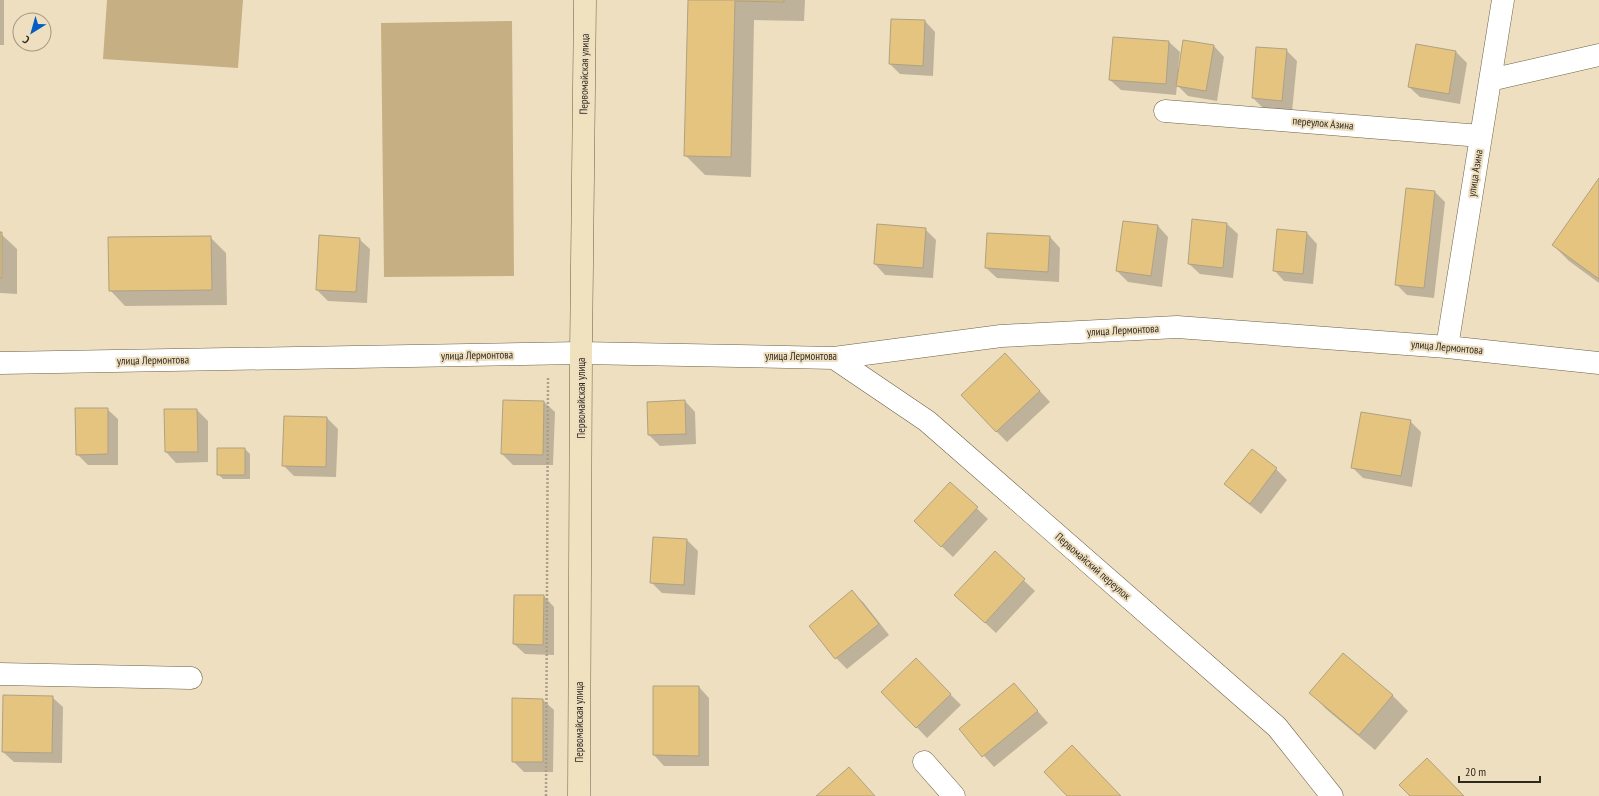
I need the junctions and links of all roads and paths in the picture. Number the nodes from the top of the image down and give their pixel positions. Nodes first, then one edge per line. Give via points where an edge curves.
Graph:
1 (585, 0) edge
2 (1503, 0) edge
3 (1599, 55) edge
4 (1490, 80) junction
5 (1165, 110) dead end
6 (1481, 136) junction
7 (1447, 347) junction
8 (581, 353) junction
9 (548, 354) junction
10 (834, 358) junction
11 (0, 363) edge
12 (1599, 363) edge
13 (0, 674) edge
14 (191, 678) dead end
15 (924, 762) dead end
16 (546, 796) edge
17 (579, 796) edge
18 (954, 796) edge
19 (1332, 796) edge

1 - 8 street, Первомайская улица
2 - 4 street, улица Азина
3 - 4 street
4 - 6 street, улица Азина
5 - 6 street, переулок Азина
6 - 7 street, улица Азина
7 - 10 street, улица Лермонтова via 1178,327 1001,336
7 - 12 street, улица Лермонтова
8 - 9 street, улица Лермонтова
8 - 10 street, улица Лермонтова
8 - 17 street, Первомайская улица
9 - 11 street, улица Лермонтова
9 - 16 path
10 - 19 street, Первомайский переулок via 927,421 1277,726
13 - 14 street
15 - 18 street

